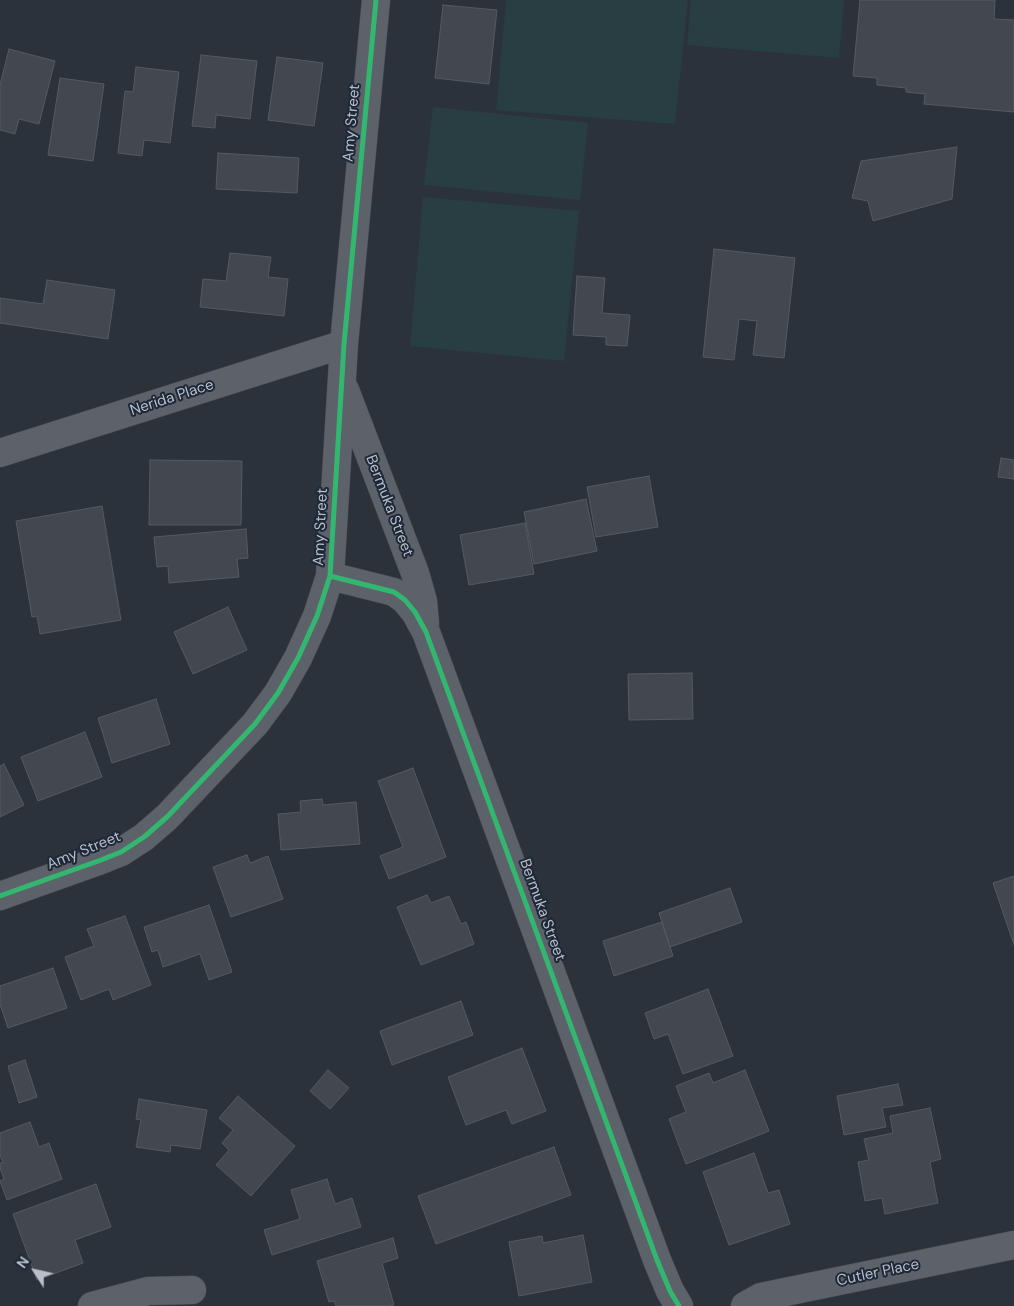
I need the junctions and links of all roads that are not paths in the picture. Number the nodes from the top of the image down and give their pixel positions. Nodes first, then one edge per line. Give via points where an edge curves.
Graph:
1 (376, 0) edge
2 (344, 344) junction
3 (342, 382) junction
4 (0, 453) edge
5 (330, 576) junction
6 (426, 632) junction
7 (0, 896) edge
8 (1014, 1245) edge
9 (192, 1290) dead end
10 (92, 1306) edge
11 (679, 1306) edge
12 (745, 1306) edge

1 - 2 street, Amy Street
2 - 3 street, Amy Street
2 - 4 street, Nerida Place
3 - 5 street, Amy Street
3 - 6 street, Bermuka Street via 415,573 423,601
5 - 6 street, Bermuka Street via 394,592 415,612
5 - 7 street, Amy Street via 302,650 278,693 255,724 167,817 121,852
6 - 11 street, Bermuka Street via 657,1260
8 - 12 street, Cutler Place via 761,1297
9 - 10 street via 148,1291

